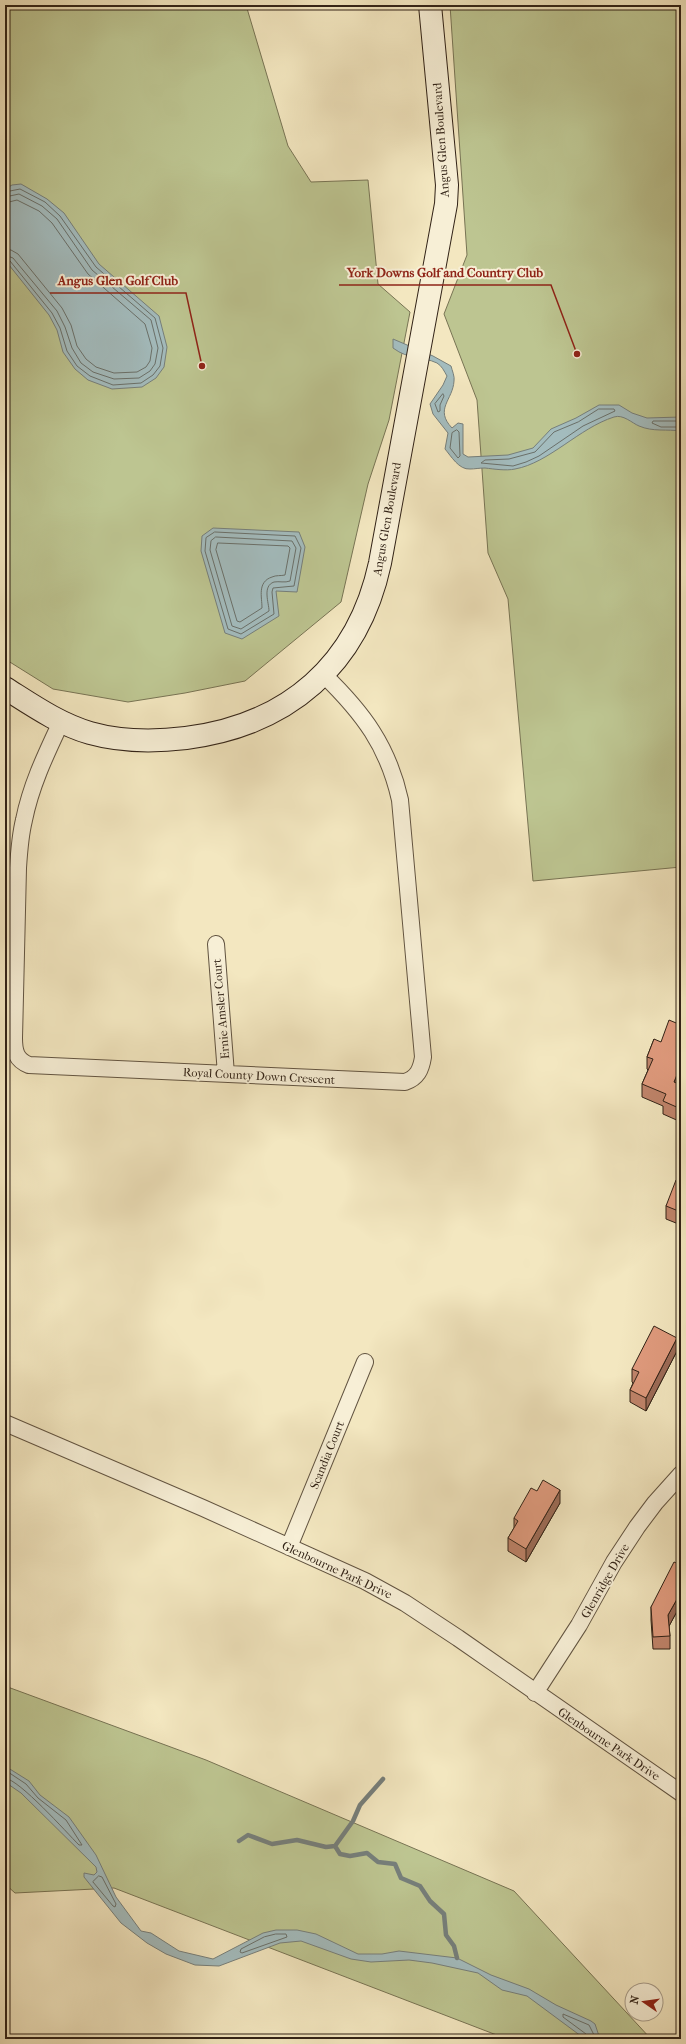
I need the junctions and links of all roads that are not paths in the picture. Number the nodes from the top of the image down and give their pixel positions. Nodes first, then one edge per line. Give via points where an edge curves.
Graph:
1 (430, 5) edge
2 (324, 675) junction
3 (5, 688) edge
4 (61, 722) junction
5 (216, 944) dead end
6 (226, 1074) junction
7 (364, 1362) dead end
8 (5, 1423) edge
9 (681, 1474) edge
10 (289, 1547) junction
11 (535, 1693) junction
12 (681, 1793) edge

1 - 2 street, Angus Glen Boulevard via 447,186 442,234 373,592 357,628
2 - 4 street, Angus Glen Boulevard via 274,712 248,723 203,735 156,741 129,741 90,733
2 - 6 street, Royal County Down Crescent via 368,723 395,778 403,823 422,1066 412,1080 398,1083
3 - 4 street, Angus Glen Boulevard
4 - 6 street, Royal County Down Crescent via 33,786 23,820 18,868 15,1052 20,1060 29,1065
5 - 6 street, Ernie Amsler Court
7 - 10 street, Scandia Court
8 - 10 street, Glenbourne Park Drive
9 - 11 street, Glenridge Drive via 633,1533 579,1625
10 - 11 street, Glenbourne Park Drive via 365,1581 405,1603
11 - 12 street, Glenbourne Park Drive

